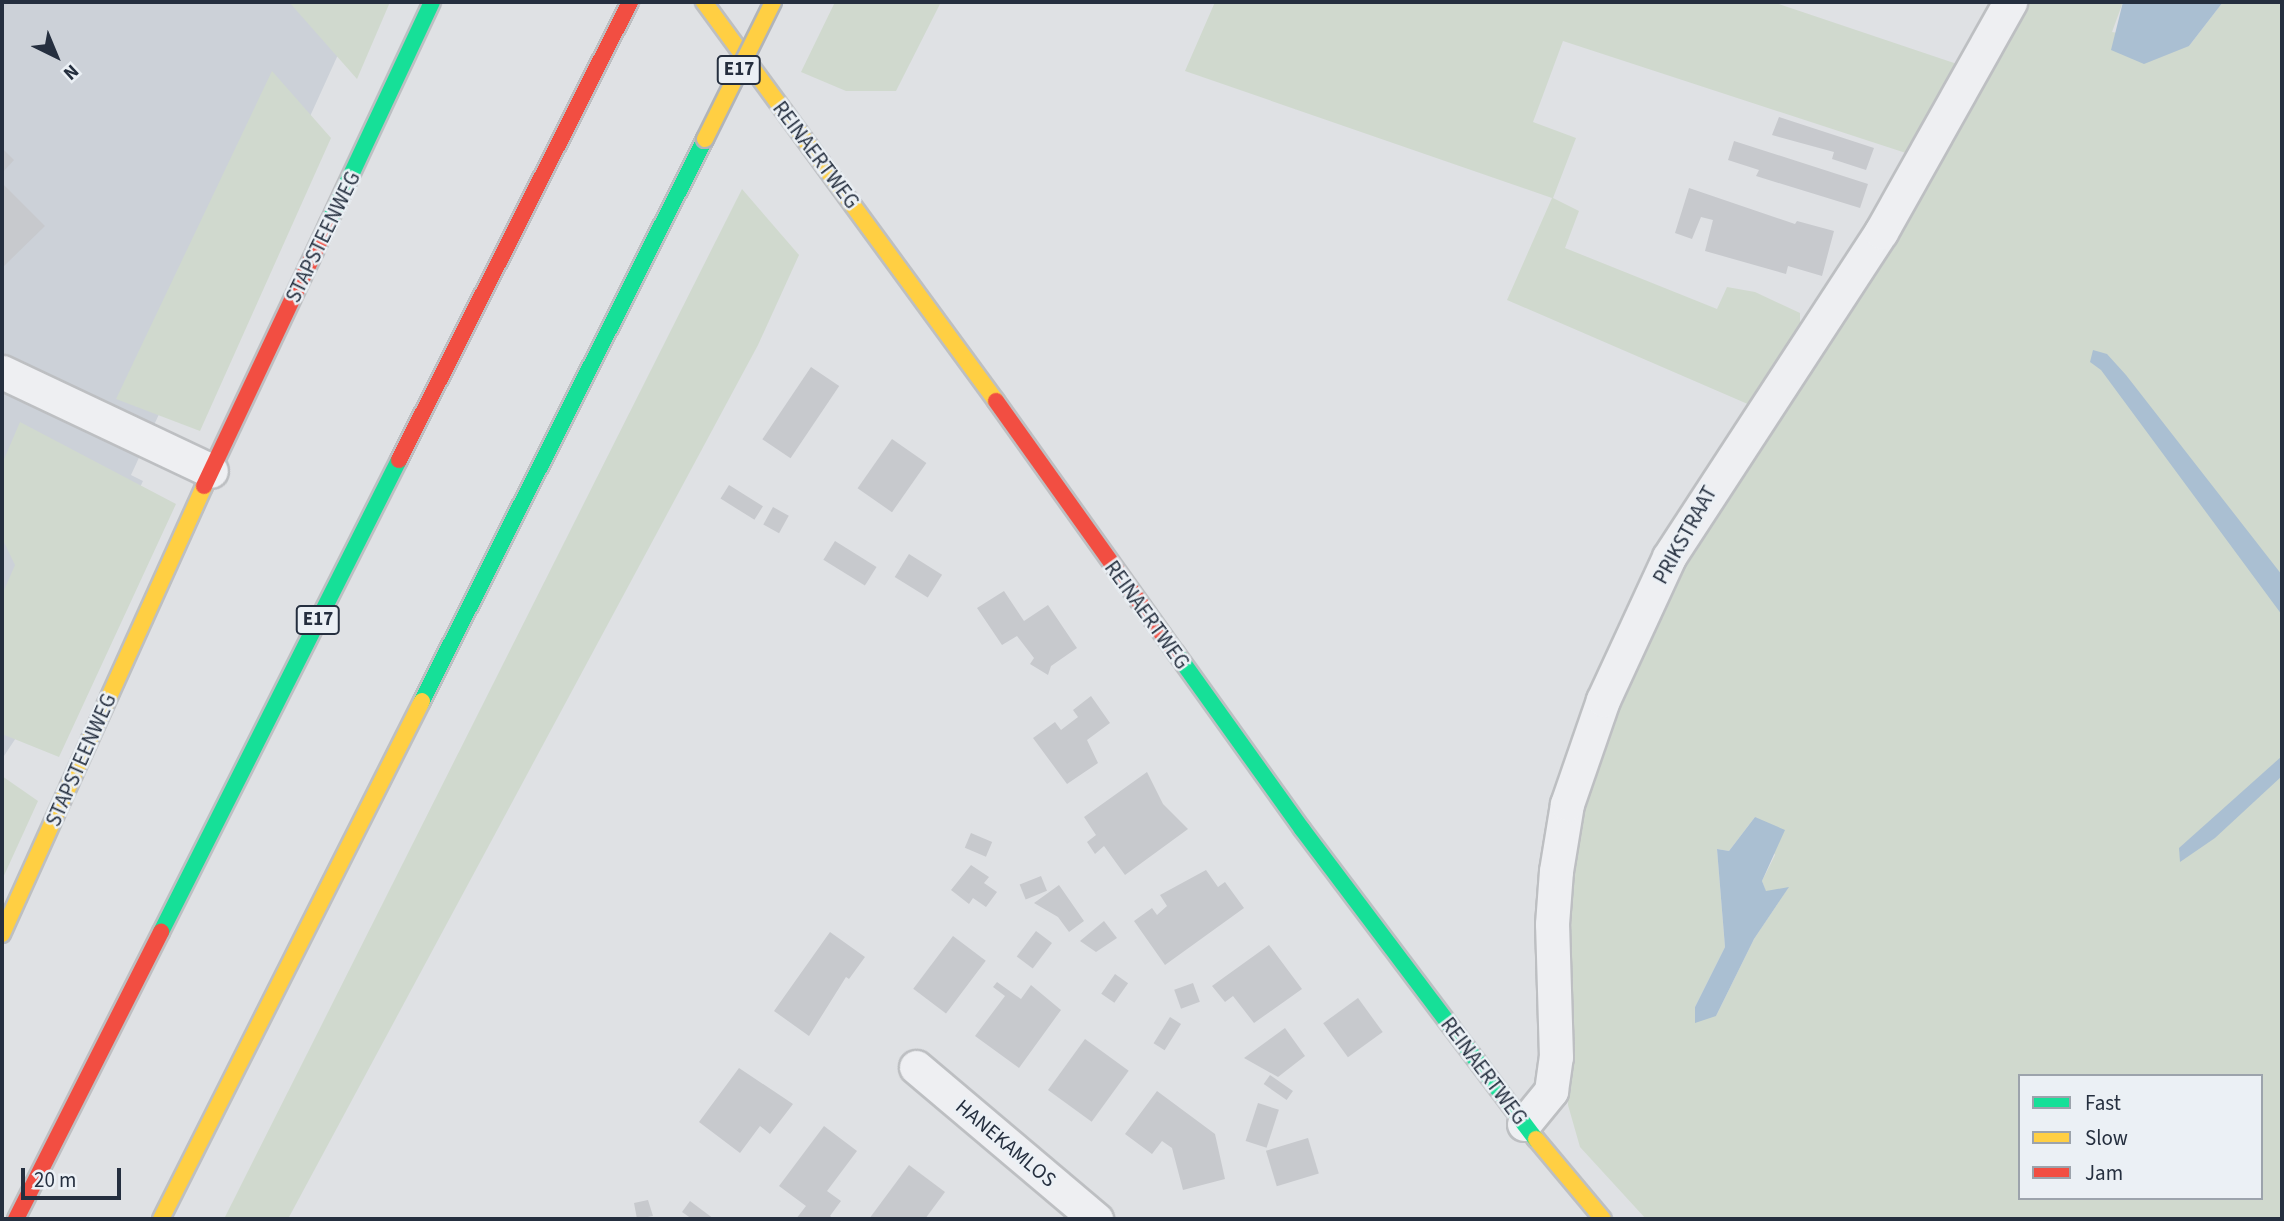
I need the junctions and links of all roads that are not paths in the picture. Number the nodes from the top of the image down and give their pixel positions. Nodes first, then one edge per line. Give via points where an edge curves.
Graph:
1 (432, 2) edge
2 (630, 2) edge
3 (704, 2) edge
4 (773, 2) edge
5 (2010, 2) edge
6 (2, 372) edge
7 (211, 471) junction
8 (2, 934) edge
9 (916, 1067) dead end
10 (1524, 1124) junction
11 (16, 1219) edge
12 (161, 1219) edge
13 (1097, 1219) edge
14 (1603, 1219) edge

1 - 7 main road, STAPSTEENWEG
2 - 11 main road, E17
3 - 10 main road, REINAERTWEG via 819,154 1212,706
4 - 12 main road, E17, bridge
5 - 10 street, PRIKSTRAAT via 1881,232 1683,533 1603,700 1567,804 1556,872 1552,924 1556,1057 1551,1091
6 - 7 street
7 - 8 main road, STAPSTEENWEG
9 - 13 street, HANEKAMLOS
10 - 14 main road, REINAERTWEG

